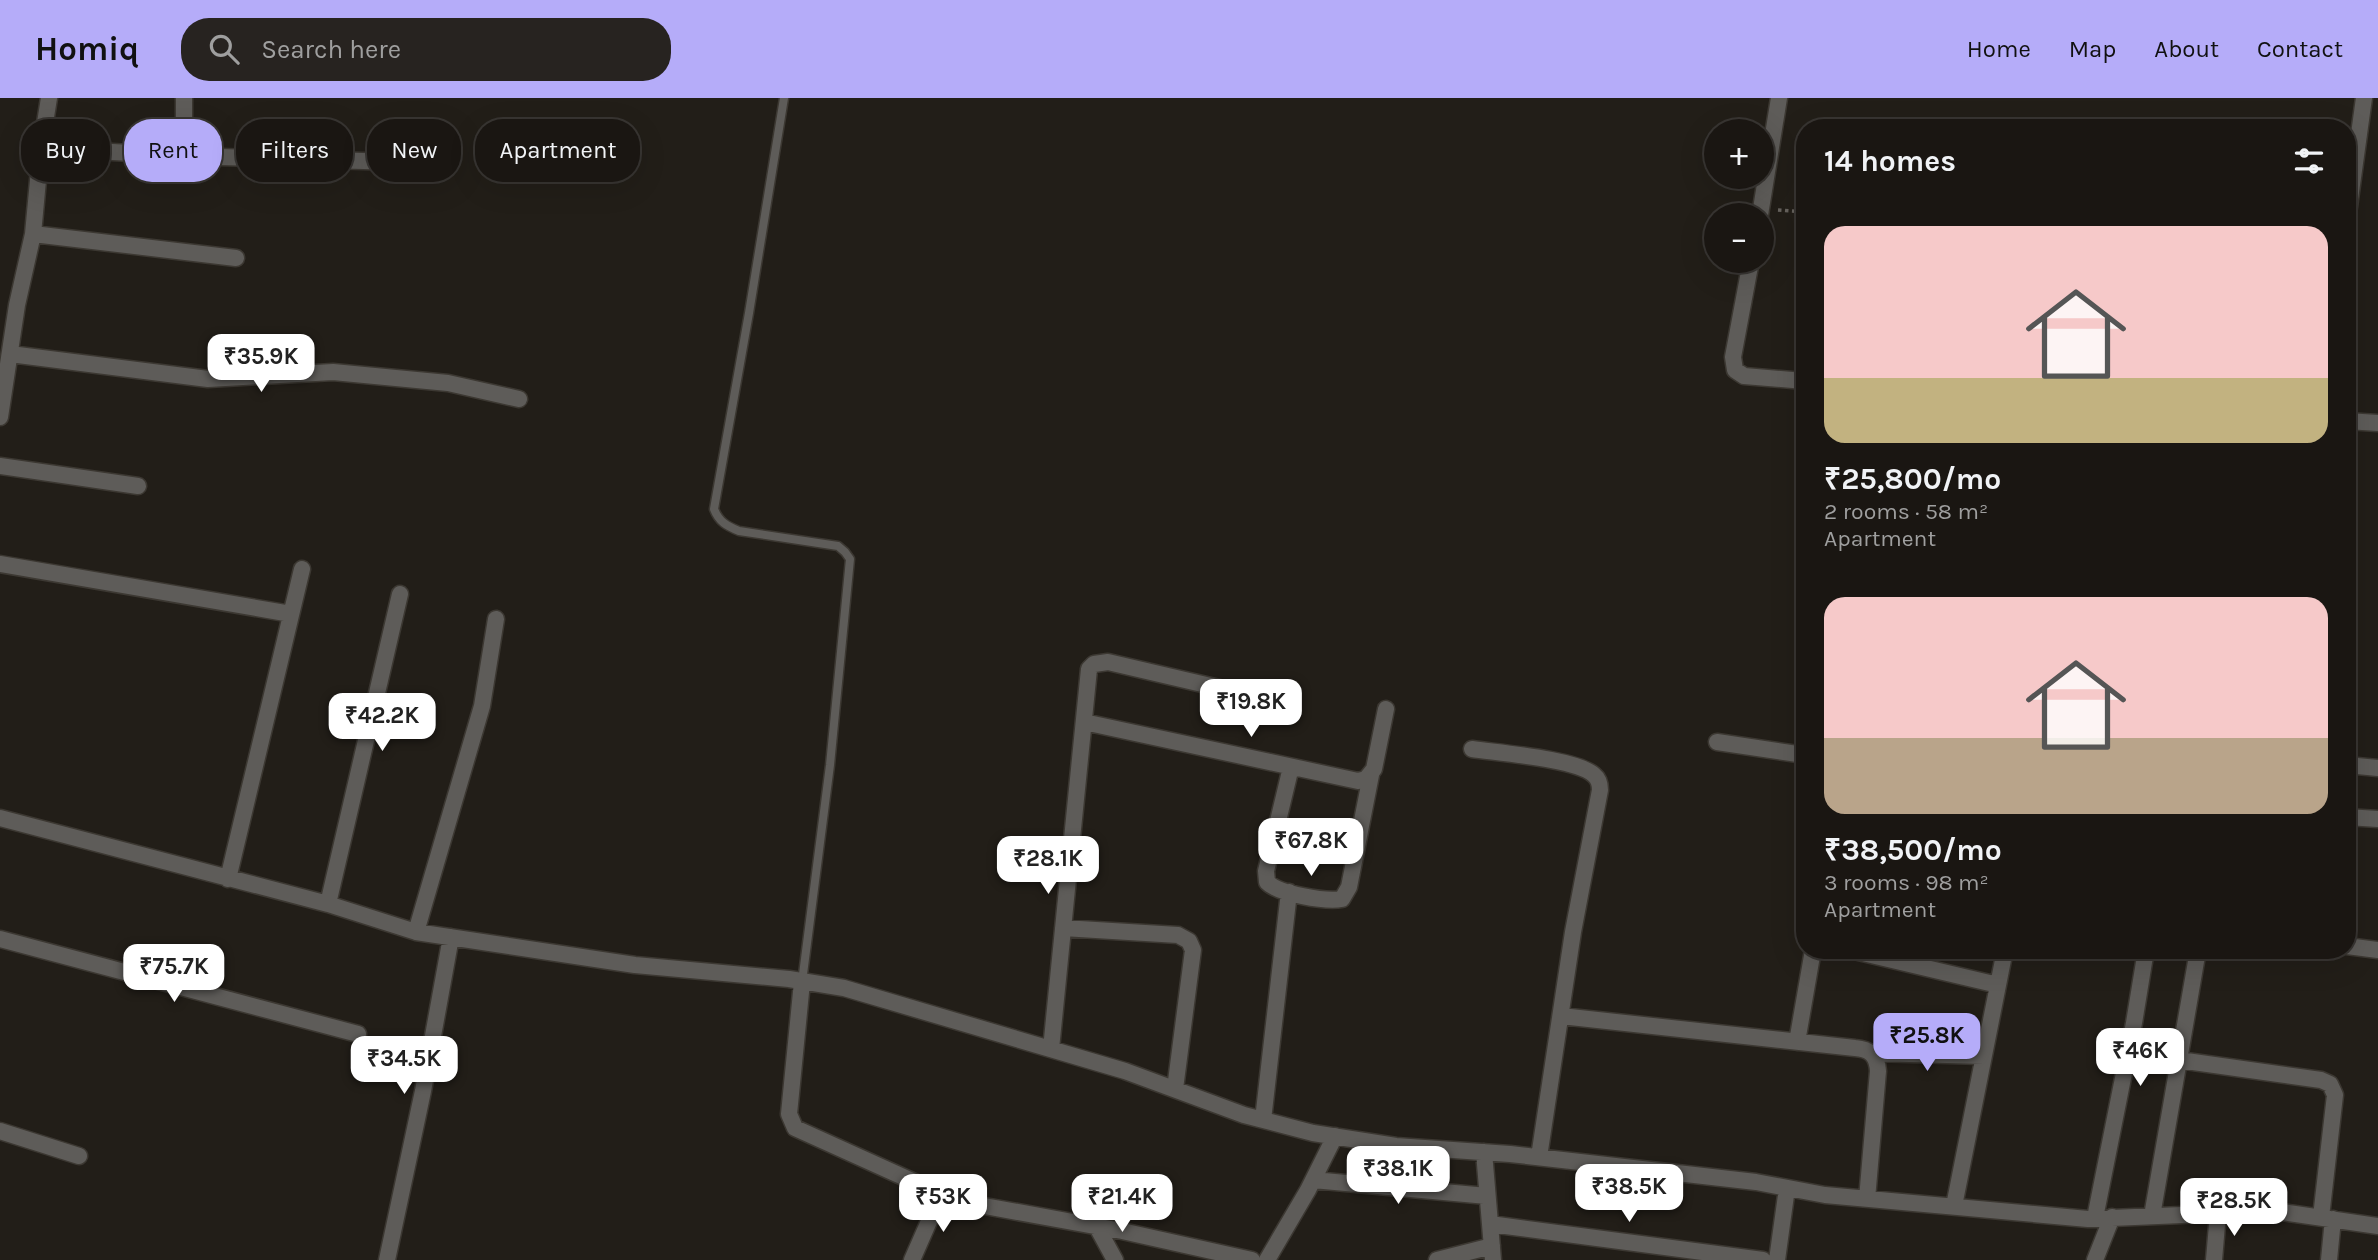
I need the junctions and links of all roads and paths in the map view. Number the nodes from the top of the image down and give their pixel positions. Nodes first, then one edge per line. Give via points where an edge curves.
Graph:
1 (49, 98) edge
2 (184, 98) edge
3 (784, 98) edge
4 (1779, 98) edge
5 (2364, 98) edge
6 (46, 119) edge
7 (184, 119) edge
8 (2356, 156) edge
9 (222, 157) edge
10 (367, 161) edge
11 (38, 182) edge
12 (1761, 203) edge
13 (1774, 211) edge
14 (1796, 212) edge
15 (33, 234) junction
16 (236, 258) dead end
17 (1749, 273) edge
18 (0, 303) edge
19 (17, 305) junction
20 (10, 354) junction
21 (1796, 380) edge
22 (519, 399) dead end
23 (0, 417) edge
24 (2356, 422) edge
25 (2378, 423) edge
26 (0, 466) edge
27 (138, 486) dead end
28 (0, 564) edge
29 (302, 569) dead end
30 (400, 594) dead end
31 (291, 614) junction
32 (496, 618) dead end
33 (1262, 698) dead end
34 (1386, 709) dead end
35 (1084, 722) junction
36 (1717, 742) dead end
37 (1472, 749) dead end
38 (1796, 754) edge
39 (1291, 766) junction
40 (2356, 766) edge
41 (2378, 768) edge
42 (1371, 775) junction
43 (0, 818) edge
44 (2356, 818) edge
45 (2378, 819) edge
46 (228, 879) junction
47 (1289, 892) junction
48 (328, 904) junction
49 (1063, 928) junction
50 (416, 932) junction
51 (451, 937) junction
52 (0, 939) edge
53 (2356, 947) edge
54 (2378, 950) edge
55 (1811, 959) edge
56 (1888, 959) edge
57 (2003, 959) edge
58 (2145, 959) edge
59 (2197, 959) edge
60 (802, 982) junction
61 (1998, 985) junction
62 (1561, 1016) junction
63 (358, 1034) dead end
64 (1797, 1042) junction
65 (1051, 1049) junction
66 (1872, 1053) junction
67 (1984, 1056) junction
68 (2179, 1060) junction
69 (1175, 1089) junction
70 (1264, 1120) junction
71 (0, 1131) edge
72 (1335, 1136) junction
73 (1484, 1153) junction
74 (79, 1156) dead end
75 (1539, 1157) junction
76 (1313, 1180) junction
77 (1787, 1188) junction
78 (941, 1194) junction
79 (1487, 1196) junction
80 (1867, 1199) junction
81 (1954, 1206) junction
82 (2218, 1213) junction
83 (2152, 1216) junction
84 (2104, 1218) junction
85 (2327, 1218) junction
86 (1490, 1224) junction
87 (2378, 1226) edge
88 (1097, 1227) junction
89 (1493, 1253) edge
90 (387, 1260) edge
91 (912, 1260) edge
92 (1115, 1260) edge
93 (1252, 1260) edge
94 (1266, 1260) edge
95 (1437, 1260) edge
96 (1763, 1260) edge
97 (1777, 1260) edge
98 (2095, 1260) edge
99 (2214, 1260) edge
100 (2329, 1260) edge

1 - 6 street
2 - 7 street
3 - 60 lane via 714,509 717,518 739,531 838,546 850,559
4 - 12 street
5 - 8 street
9 - 10 street
11 - 15 street
13 - 14 path
15 - 16 street
15 - 19 street
17 - 21 street via 1733,357 1735,370 1744,376
18 - 19 street
19 - 20 street
20 - 22 street via 208,379 333,372 448,383
20 - 23 street
24 - 25 street
26 - 27 street
28 - 31 street
29 - 31 street
30 - 48 street
31 - 46 street
32 - 50 street via 482,706
33 - 35 street via 1101,662 1089,669
34 - 42 street
35 - 39 street
35 - 49 street
36 - 38 street
37 - 62 street via 1577,766 1600,781
39 - 42 street via 1358,781
39 - 47 street via 1265,876 1271,887
40 - 41 street
42 - 47 street via 1342,899
43 - 46 street
44 - 45 street
46 - 48 street
47 - 70 street
48 - 50 street
49 - 65 street
49 - 69 street via 1178,935 1189,941 1193,950
50 - 51 street
51 - 60 street via 635,965
51 - 90 street
52 - 63 street
53 - 54 street
55 - 64 street
56 - 61 street
57 - 61 street
58 - 84 street
59 - 68 street
60 - 65 street via 844,988
60 - 78 street via 789,1114 792,1124
61 - 67 street
62 - 64 street
62 - 75 street
64 - 66 street
65 - 69 street
66 - 67 street
66 - 80 street via 1878,1071
67 - 81 street
68 - 83 street
68 - 85 street via 2330,1083 2334,1095
69 - 70 street
70 - 72 street
71 - 74 street
72 - 73 street
72 - 76 street
73 - 75 street
73 - 79 street
75 - 77 street
76 - 79 street
76 - 94 street
77 - 80 street
77 - 97 street
78 - 88 street
78 - 91 street
79 - 86 street
80 - 81 street
81 - 84 street
82 - 83 street
82 - 85 street via 2275,1211
82 - 99 street
83 - 84 street
84 - 98 street
85 - 87 street
85 - 100 street
86 - 89 street
86 - 96 street
88 - 92 street
88 - 93 street
89 - 95 street

